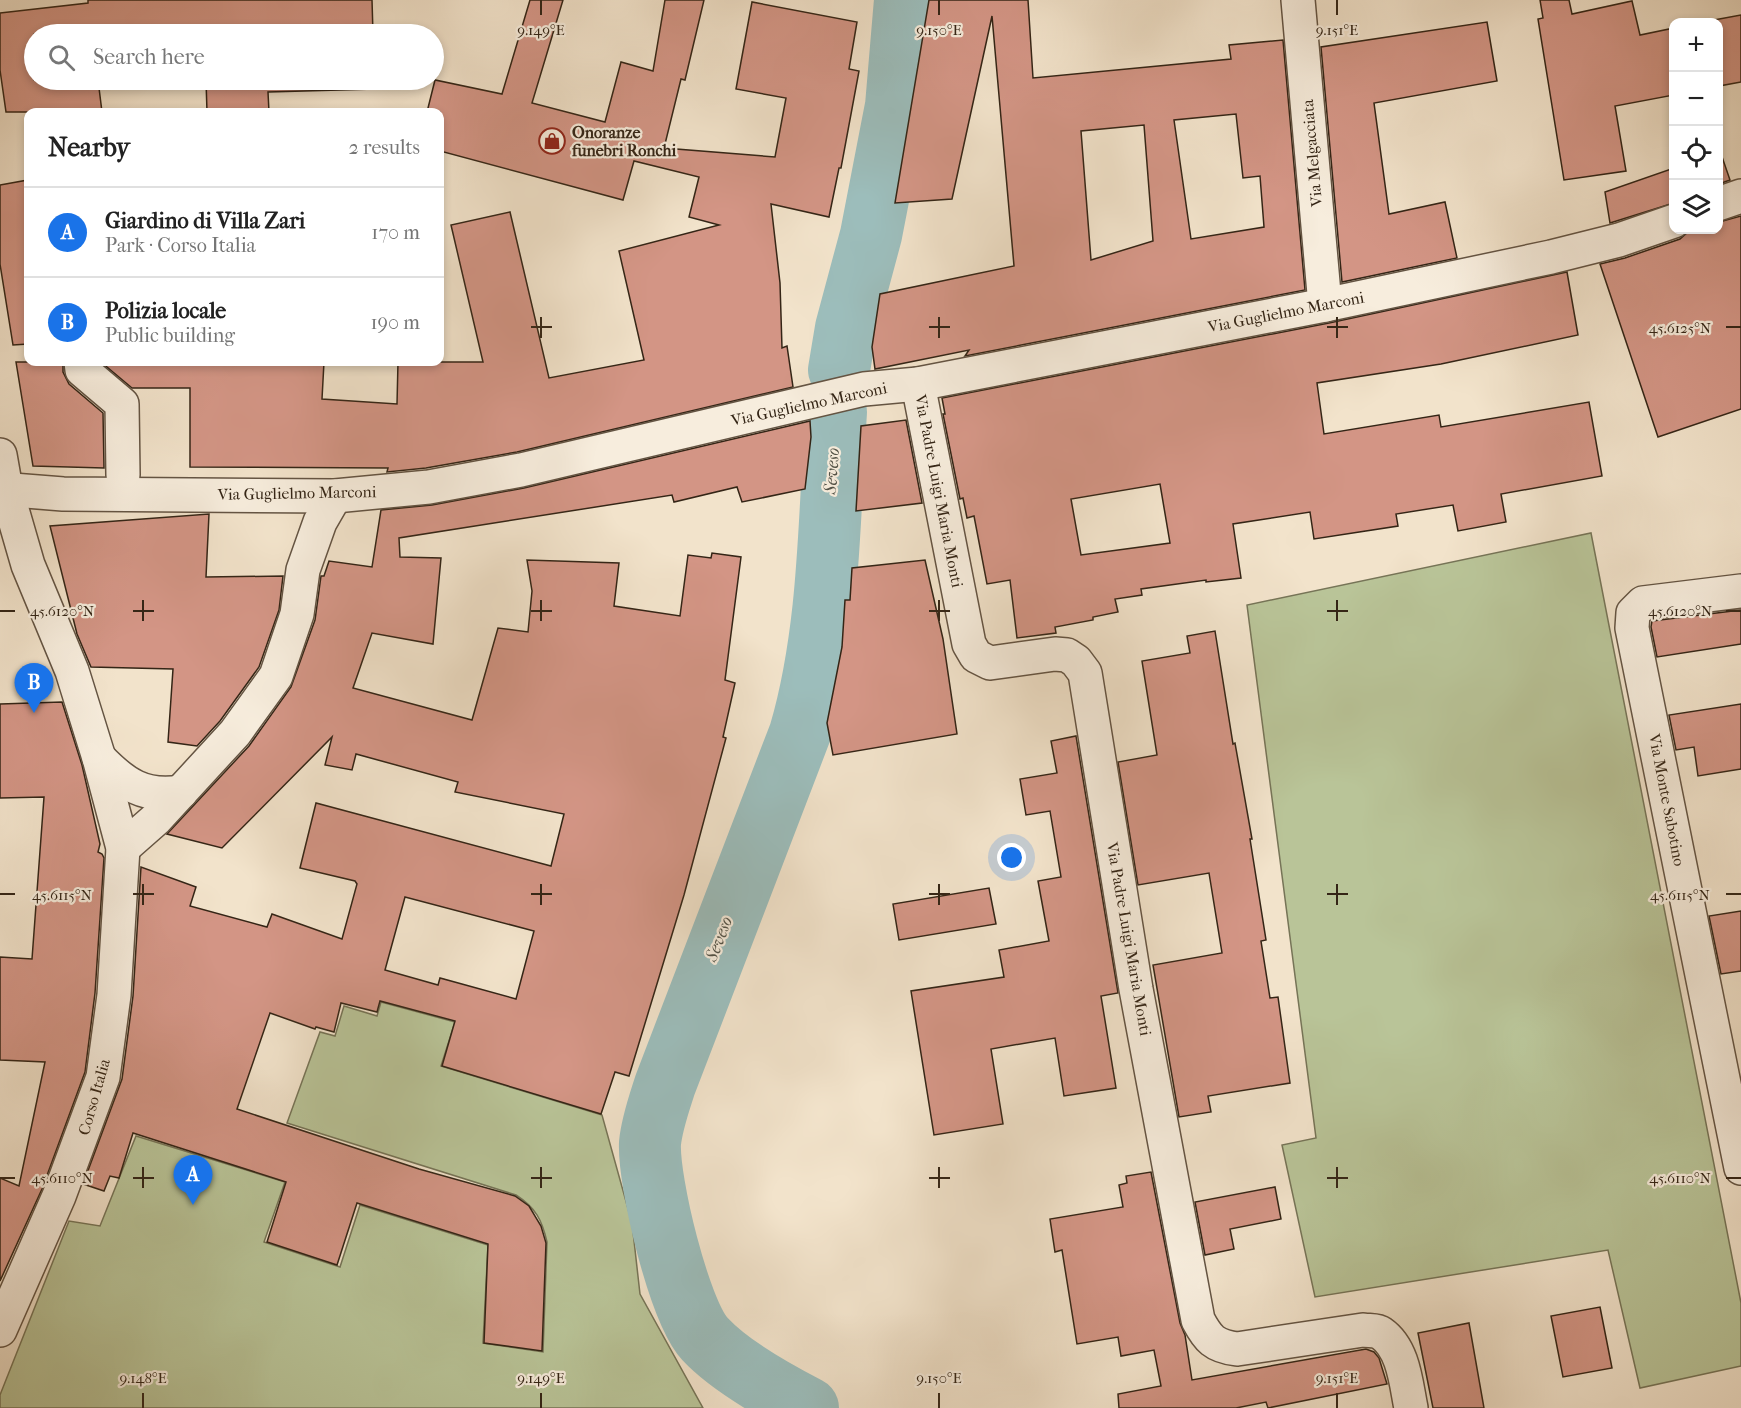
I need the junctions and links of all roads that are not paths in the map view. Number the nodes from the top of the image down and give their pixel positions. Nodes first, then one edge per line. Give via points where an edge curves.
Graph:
1 (1298, 0) edge
2 (1741, 196) edge
3 (1723, 203) edge
4 (1669, 223) edge
5 (1325, 305) junction
6 (82, 366) edge
7 (918, 384) junction
8 (0, 456) edge
9 (123, 475) dead end
10 (3, 489) edge
11 (335, 496) junction
12 (1741, 591) edge
13 (99, 758) junction
14 (181, 792) junction
15 (123, 848) junction
16 (1741, 1168) edge
17 (0, 1330) edge
18 (1411, 1408) edge

1 - 5 street, Via Melgacciata
2 - 3 street
4 - 5 street, Via Guglielmo Marconi via 1563,254
5 - 7 street, Via Guglielmo Marconi
6 - 9 street via 122,404
7 - 11 street, Via Guglielmo Marconi via 864,389 521,470 429,487
7 - 18 street, Via Padre Luigi Maria Monti via 969,644 976,656 990,663 1067,655 1084,673 1136,989 1198,1320 1207,1336 1222,1347 1237,1349 1363,1330 1380,1332 1401,1362
8 - 10 street
10 - 11 street, Via Guglielmo Marconi via 63,494
10 - 13 street, Corso Italia via 28,565 78,690
11 - 14 street via 303,570 297,614 276,676 246,718
12 - 16 street, Via Monte Sabotino via 1643,603 1633,613 1632,628
13 - 14 street via 114,774 139,789 151,793
13 - 15 street, Corso Italia
14 - 15 street
15 - 17 street, Corso Italia via 114,995 103,1077 59,1196

